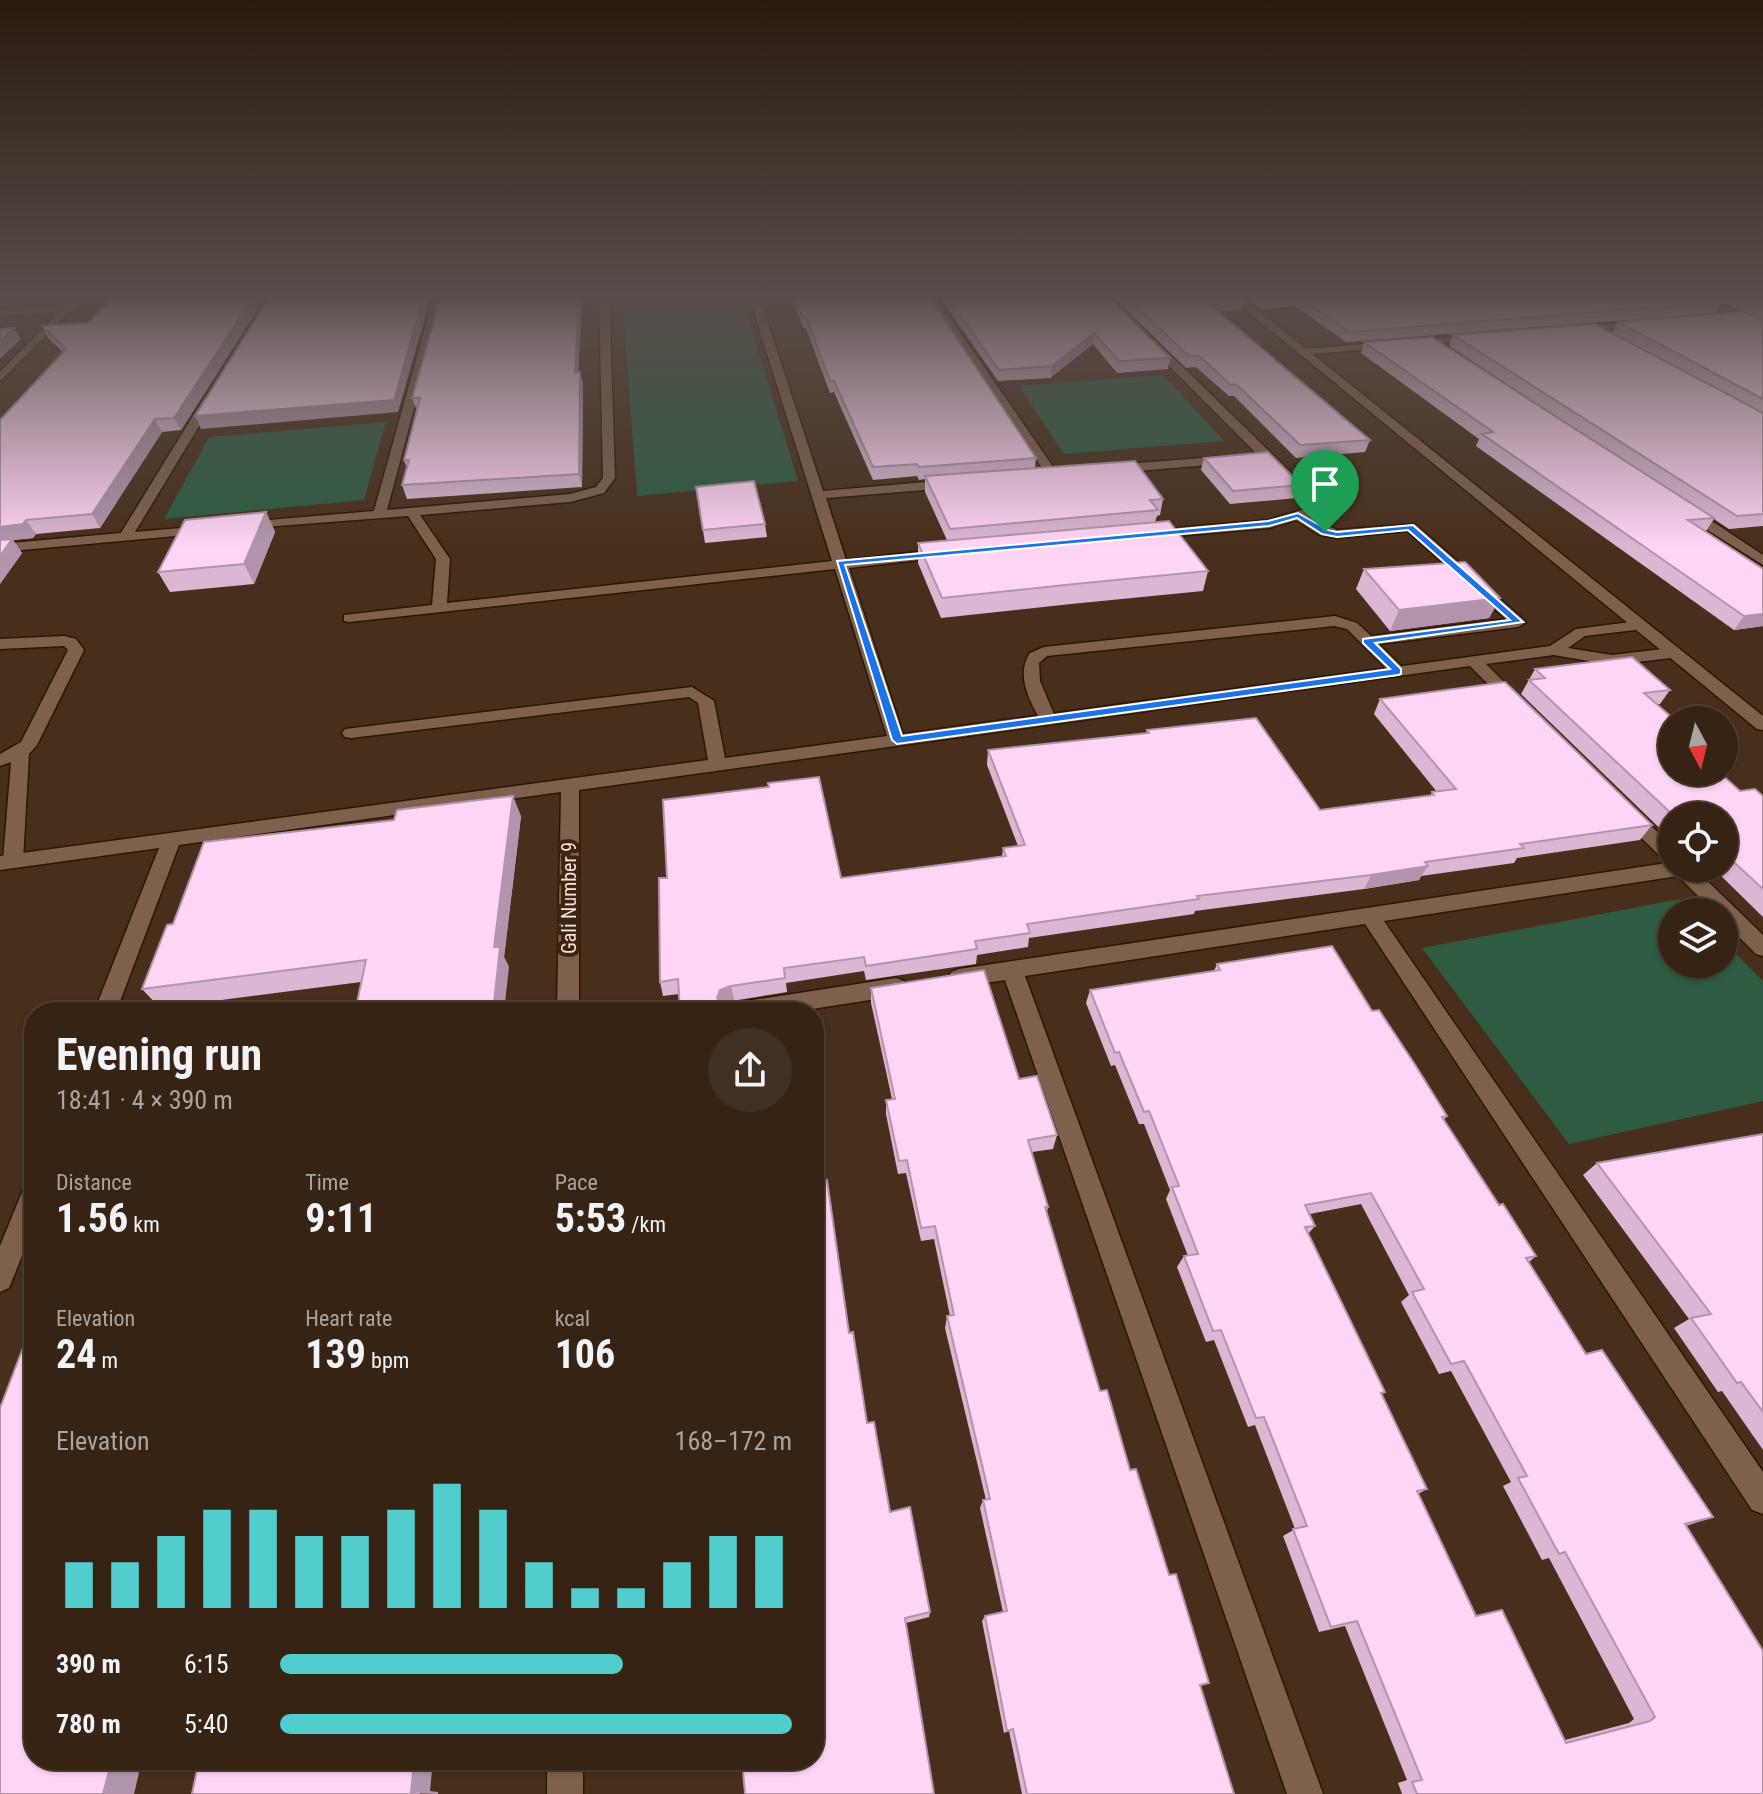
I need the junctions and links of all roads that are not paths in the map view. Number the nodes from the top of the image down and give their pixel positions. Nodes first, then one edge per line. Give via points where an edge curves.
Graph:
1 (416, 380) edge
2 (606, 380) edge
3 (781, 380) edge
4 (987, 380) edge
5 (1190, 380) edge
6 (1335, 380) edge
7 (215, 391) edge
8 (1268, 456) junction
9 (1253, 457) edge
10 (1237, 459) edge
11 (1098, 471) edge
12 (1067, 473) edge
13 (1052, 474) junction
14 (1036, 476) edge
15 (957, 483) edge
16 (818, 495) junction
17 (1670, 500) edge
18 (1305, 509) junction
19 (411, 511) junction
20 (380, 513) junction
21 (237, 527) edge
22 (221, 528) edge
23 (1142, 535) edge
24 (125, 537) junction
25 (0, 548) edge
26 (967, 551) edge
27 (1763, 561) edge
28 (840, 563) junction
29 (439, 608) junction
30 (349, 618) dead end
31 (1638, 626) junction
32 (1367, 641) junction
33 (0, 644) edge
34 (1554, 650) junction
35 (1671, 653) junction
36 (1474, 661) junction
37 (1398, 671) junction
38 (1525, 711) edge
39 (1048, 719) junction
40 (1763, 725) edge
41 (351, 733) dead end
42 (897, 740) junction
43 (20, 752) junction
44 (0, 760) edge
45 (718, 765) junction
46 (570, 785) junction
47 (1615, 801) edge
48 (172, 839) junction
49 (1658, 844) edge
50 (6, 862) edge
51 (1658, 872) edge
52 (1697, 882) edge
53 (1370, 916) junction
54 (1763, 948) edge
55 (1012, 970) junction
56 (109, 1002) edge
57 (568, 1002) edge
58 (801, 1002) edge
59 (24, 1211) edge
60 (9, 1237) edge
61 (0, 1279) edge
62 (1763, 1499) edge
63 (565, 1770) edge
64 (565, 1794) edge
65 (1305, 1794) edge

1 - 20 street
2 - 19 street via 609,478 600,490 570,498
3 - 16 street
4 - 13 street
5 - 8 street
6 - 31 street
7 - 24 street
8 - 9 street
8 - 18 street
10 - 11 street
12 - 13 street
13 - 14 street
15 - 16 street
16 - 28 street
17 - 27 street
18 - 23 street via 1269,524
18 - 32 street via 1325,532 1410,527 1518,622
19 - 20 street
19 - 29 street via 443,559
20 - 21 street
22 - 24 street
24 - 25 street
26 - 28 street
28 - 29 street
28 - 42 street
29 - 30 street
31 - 34 street via 1581,632
31 - 35 street
32 - 37 street
32 - 39 street via 1352,626 1335,621 1035,654 1029,672
33 - 43 street via 76,645
34 - 35 street via 1612,660
34 - 36 street
35 - 40 street
36 - 37 street
36 - 38 street
37 - 39 street
39 - 42 street
41 - 45 street via 692,692 706,701
42 - 45 street
43 - 44 street
43 - 50 street
45 - 46 street
46 - 48 street
46 - 57 street, Gali Number 9
47 - 49 street
48 - 50 street
48 - 56 street
51 - 53 street
52 - 54 street
53 - 55 street
53 - 62 street
55 - 58 street
55 - 65 street
59 - 60 street
60 - 61 street
63 - 64 street

